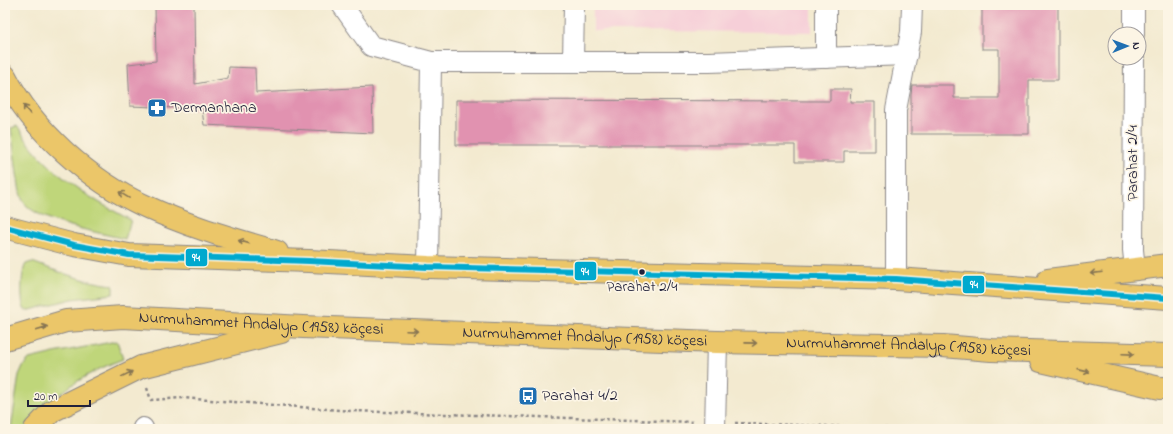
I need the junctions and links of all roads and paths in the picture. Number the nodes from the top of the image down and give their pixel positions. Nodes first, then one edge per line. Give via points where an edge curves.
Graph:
1 (342, 5) edge
2 (574, 5) edge
3 (826, 5) edge
4 (912, 5) edge
5 (1134, 5) edge
6 (1134, 26) edge
7 (907, 55) junction
8 (826, 58) junction
9 (431, 62) junction
10 (573, 62) junction
11 (1134, 66) edge
12 (5, 76) edge
13 (5, 227) edge
14 (309, 261) junction
15 (1168, 265) edge
16 (428, 267) junction
17 (1135, 268) junction
18 (896, 279) junction
19 (1000, 286) junction
20 (1168, 298) edge
21 (303, 327) junction
22 (5, 339) edge
23 (717, 342) junction
24 (991, 350) junction
25 (1168, 355) edge
26 (141, 367) junction
27 (1168, 388) edge
28 (715, 426) edge
29 (35, 429) edge
30 (911, 429) edge

1 - 9 street via 371,46
2 - 10 street
3 - 8 street
4 - 7 street
5 - 6 street
7 - 8 street
7 - 18 street via 896,110
8 - 10 street via 709,62
9 - 10 street
9 - 16 street
11 - 17 street, Parahat 2/4
14 -> 12 main road via 219,235 146,207 110,186 72,158 46,133
13 - 14 main road via 74,245 129,255
14 - 16 main road
15 - 17 main road
16 - 18 main road
17 -> 19 main road
18 - 19 main road
19 - 20 main road
22 -> 21 main road, Nurmuhammet Andalyp (1958) köçesi via 66,322 123,318
21 -> 23 main road, Nurmuhammet Andalyp (1958) köçesi
21 - 26 main road
23 -> 24 main road, Nurmuhammet Andalyp (1958) köçesi via 943,346
23 - 28 street
24 -> 25 main road, Nurmuhammet Andalyp (1958) köçesi
24 -> 27 main road
26 - 28 path via 150,400 183,398 352,411
29 -> 26 main road via 52,411
28 - 30 path

